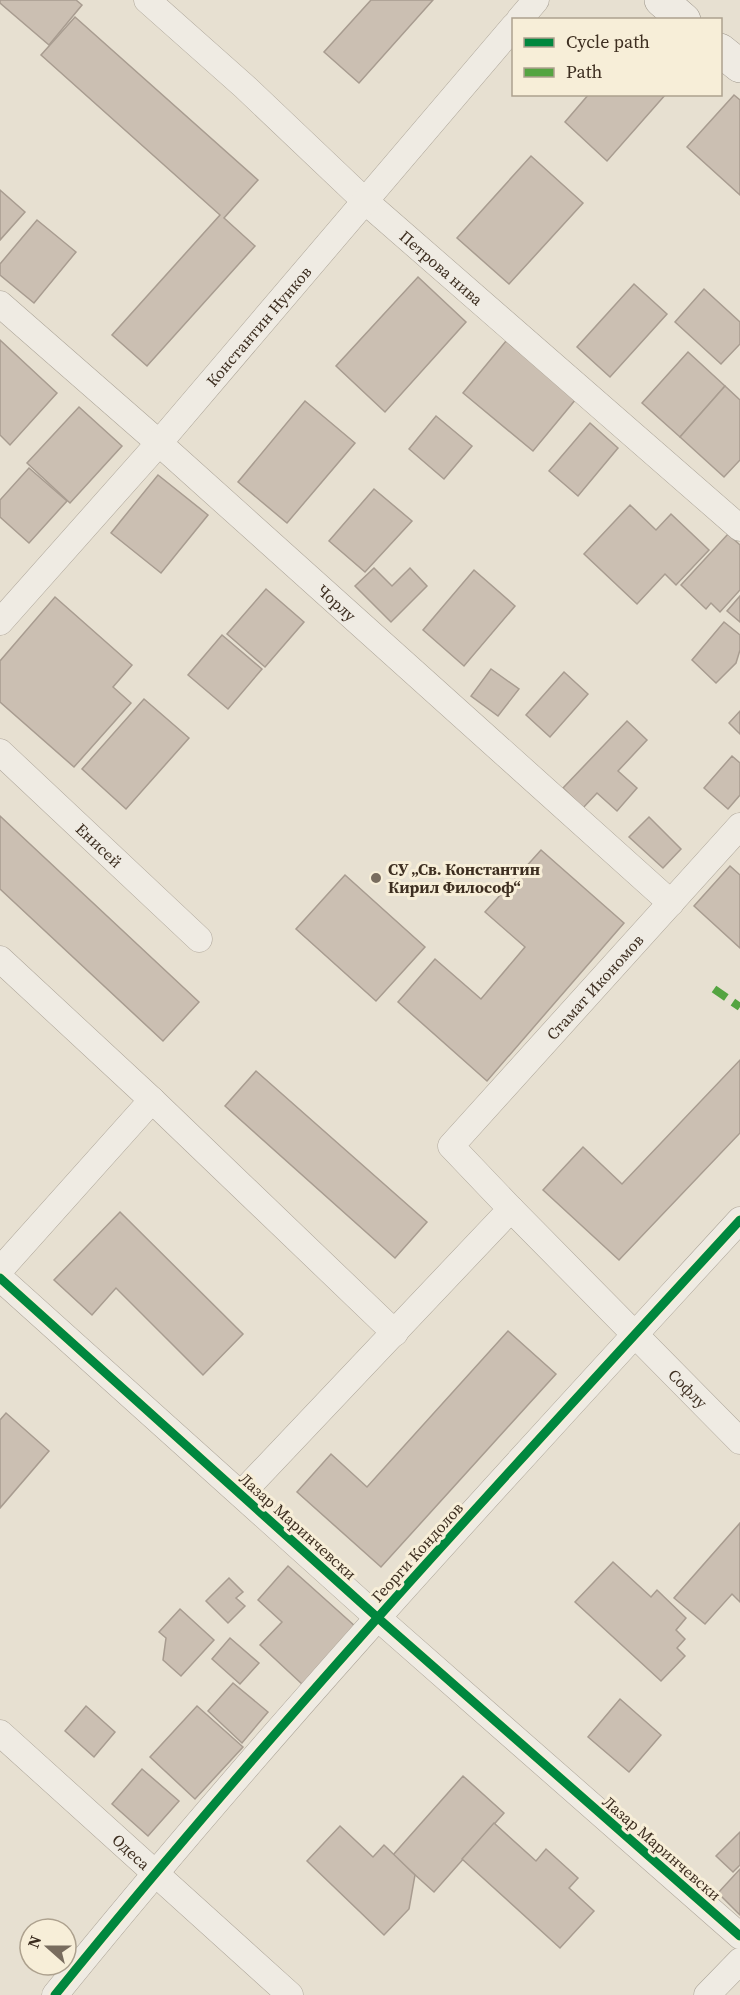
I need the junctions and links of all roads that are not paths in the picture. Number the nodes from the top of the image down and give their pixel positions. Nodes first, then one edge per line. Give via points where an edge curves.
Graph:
1 (147, 0) edge
2 (536, 0) edge
3 (661, 0) edge
4 (521, 18) edge
5 (682, 18) edge
6 (512, 27) edge
7 (722, 52) edge
8 (740, 66) edge
9 (365, 201) junction
10 (0, 304) edge
11 (159, 443) junction
12 (740, 528) edge
13 (0, 622) edge
14 (0, 752) edge
15 (740, 826) edge
16 (671, 903) junction
17 (199, 939) dead end
18 (0, 959) edge
19 (152, 1100) junction
20 (451, 1146) joint
21 (511, 1209) junction
22 (740, 1220) edge
23 (0, 1270) edge
24 (0, 1278) edge
25 (395, 1333) junction
26 (634, 1335) junction
27 (740, 1441) edge
28 (241, 1494) junction
29 (378, 1618) junction
30 (0, 1733) edge
31 (155, 1872) junction
32 (740, 1936) edge
33 (740, 1961) edge
34 (55, 1995) edge
35 (290, 1995) edge
36 (706, 1995) edge

1 - 9 street, Петрова нива
2 - 4 street
3 - 5 street
6 - 9 street, Константин Нунков
7 - 8 street
9 - 11 street, Константин Нунков
9 - 12 street, Петрова нива
10 - 11 street, Чорлу
11 - 13 street, Константин Нунков
11 - 16 street, Чорлу
14 - 17 street, Енисей
15 - 16 street, Стамат Икономов
16 - 20 street, Стамат Икономов
18 - 19 street
19 - 23 street
19 - 25 street
20 - 21 street, Софлу
21 - 25 street
21 - 26 street, Софлу
22 - 26 street, Георги Кондолов
24 - 28 street, Лазар Маринчевски
25 - 28 street
26 - 27 street, Софлу
26 - 29 street, Георги Кондолов
28 - 29 street, Лазар Маринчевски
29 - 31 street, Георги Кондолов
29 - 32 street, Лазар Маринчевски
30 - 31 street, Одеса
31 - 34 street, Георги Кондолов
31 - 35 street, Одеса
33 - 36 street

